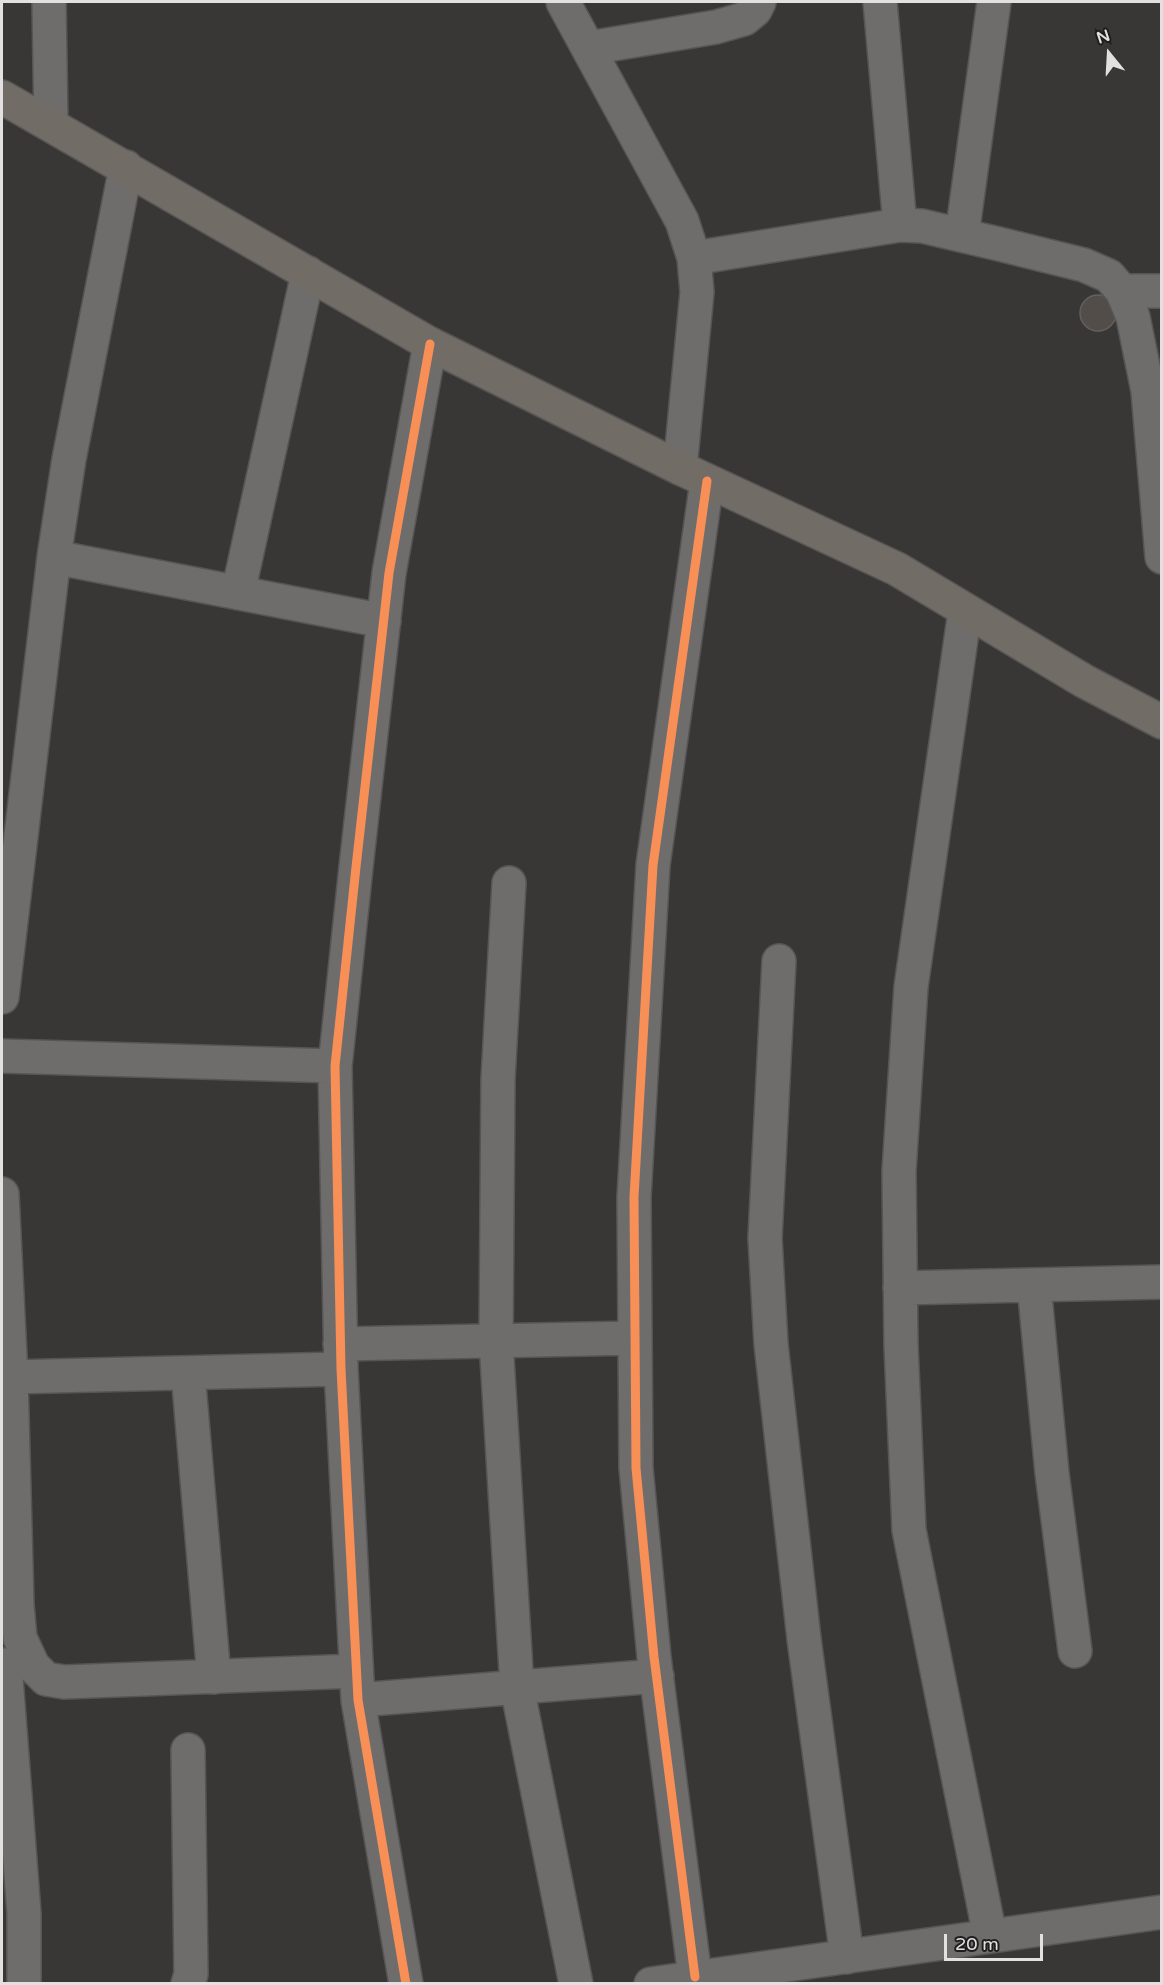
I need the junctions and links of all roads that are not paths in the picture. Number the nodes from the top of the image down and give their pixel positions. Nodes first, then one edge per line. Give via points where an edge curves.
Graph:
1 (49, 2) edge
2 (563, 2) edge
3 (759, 2) edge
4 (880, 2) edge
5 (994, 2) edge
6 (589, 48) junction
7 (2, 97) edge
8 (51, 125) junction
9 (126, 167) junction
10 (900, 225) junction
11 (962, 235) junction
12 (694, 258) junction
13 (308, 273) junction
14 (1122, 291) junction
15 (1161, 291) edge
16 (430, 344) junction
17 (694, 474) junction
18 (54, 556) junction
19 (1161, 557) edge
20 (238, 593) junction
21 (965, 611) junction
22 (384, 621) junction
23 (1161, 722) edge
24 (509, 883) dead end
25 (779, 962) dead end
26 (2, 997) edge
27 (2, 1056) edge
28 (335, 1066) junction
29 (2, 1194) edge
30 (1161, 1282) edge
31 (1034, 1285) junction
32 (900, 1288) junction
33 (635, 1338) junction
34 (496, 1341) junction
35 (340, 1357) junction
36 (188, 1373) junction
37 (11, 1377) junction
38 (1075, 1651) dead end
39 (13, 1666) edge
40 (657, 1676) junction
41 (214, 1677) junction
42 (357, 1686) junction
43 (517, 1687) junction
44 (6, 1750) edge
45 (188, 1750) dead end
46 (1161, 1912) edge
47 (990, 1936) junction
48 (846, 1956) junction
49 (695, 1977) junction
50 (24, 1983) edge
51 (188, 1983) edge
52 (406, 1983) edge
53 (576, 1983) edge
54 (651, 1983) edge

1 - 8 street
2 - 6 street
3 - 6 street via 744,19 716,27
4 - 10 street
5 - 11 street
6 - 12 street via 682,221
7 - 8 main road
8 - 9 main road
9 - 13 main road
9 - 18 street
10 - 11 street
10 - 12 street
11 - 14 street via 1084,265 1109,276
12 - 17 street
13 - 16 main road
13 - 20 street
14 - 15 street
14 - 19 street via 1133,317 1148,391
16 - 17 main road
16 - 22 street
17 - 21 main road via 897,569
17 - 33 street via 653,866 634,1197
18 - 20 street
18 - 26 street
20 - 22 street
21 - 23 main road
21 - 32 street via 911,987 899,1171
22 - 28 street
24 - 34 street via 498,1079
25 - 48 street via 765,1238 771,1344 804,1639
27 - 28 street
28 - 35 street
29 - 37 street
30 - 31 street
31 - 32 street
31 - 38 street via 1052,1473
32 - 47 street via 909,1530
33 - 34 street
33 - 40 street via 636,1468
34 - 35 street
34 - 43 street
35 - 36 street
35 - 42 street
36 - 37 street
36 - 41 street
37 - 39 street via 20,1638
39 - 41 street via 64,1682
39 - 44 street
40 - 43 street
40 - 49 street
41 - 42 street
42 - 43 street
42 - 52 street
43 - 53 street
44 - 50 street via 24,1913
45 - 51 street
46 - 47 street
47 - 48 street
48 - 49 street
49 - 54 street

